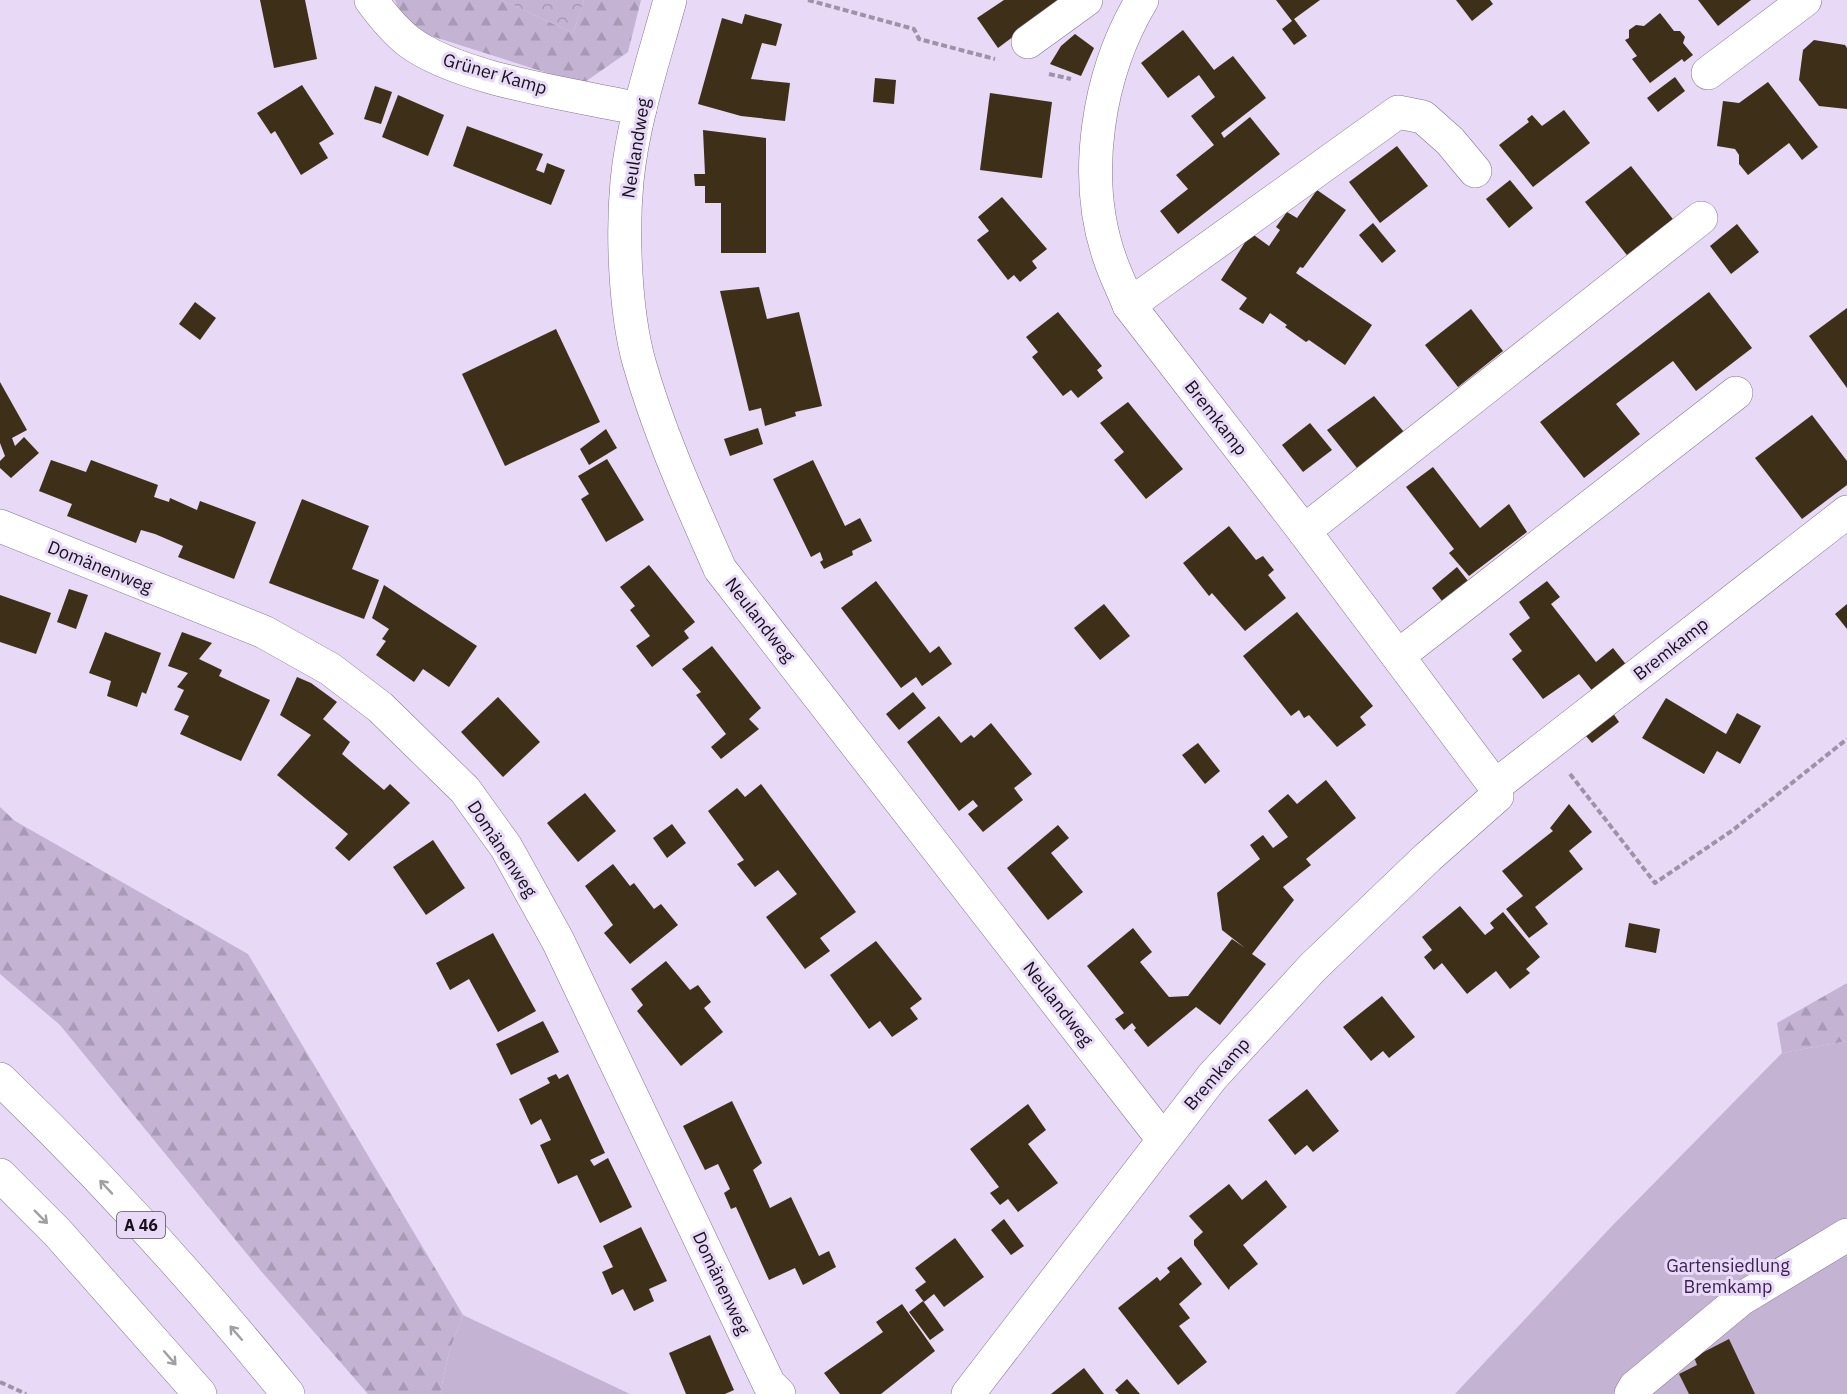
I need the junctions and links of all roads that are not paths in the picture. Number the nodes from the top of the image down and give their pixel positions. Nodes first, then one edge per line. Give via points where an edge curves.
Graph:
1 (371, 0) edge
2 (670, 0) edge
3 (1086, 0) edge
4 (1142, 0) edge
5 (1805, 0) edge
6 (1034, 57) road end
7 (1708, 73) dead end
8 (640, 109) junction
9 (1475, 171) dead end
10 (1701, 218) dead end
11 (1129, 305) junction
12 (1736, 393) dead end
13 (1847, 512) edge
14 (0, 526) edge
15 (1304, 531) junction
16 (1398, 656) junction
17 (1495, 786) junction
18 (0, 1079) edge
19 (1162, 1138) junction
20 (0, 1175) edge
21 (1847, 1234) edge
22 (281, 1385) edge
23 (200, 1394) edge
24 (778, 1394) edge
25 (968, 1394) edge
26 (1631, 1394) edge

1 - 8 main road, Grüner Kamp via 385,20 409,41 460,68
2 - 8 main road, Neulandweg
3 - 6 main road
4 - 11 main road, Bremkamp via 1114,55 1098,144 1100,216 1109,257
5 - 7 main road
8 - 19 main road, Neulandweg via 627,181 626,251 639,360 663,436 720,569
9 - 11 main road via 1424,117 1398,112
10 - 15 main road
11 - 15 main road, Bremkamp
12 - 16 main road
13 - 17 main road, Bremkamp
14 - 24 main road, Domänenweg via 264,632 330,669 380,707 465,790 506,847 558,941 769,1383
15 - 16 main road, Bremkamp
16 - 17 main road, Bremkamp
17 - 19 main road, Bremkamp via 1497,796 1313,967
22 -> 18 main road, A 46 via 161,1247
19 - 25 main road, Bremkamp
20 -> 23 main road via 139,1322
21 - 26 main road via 1741,1299

